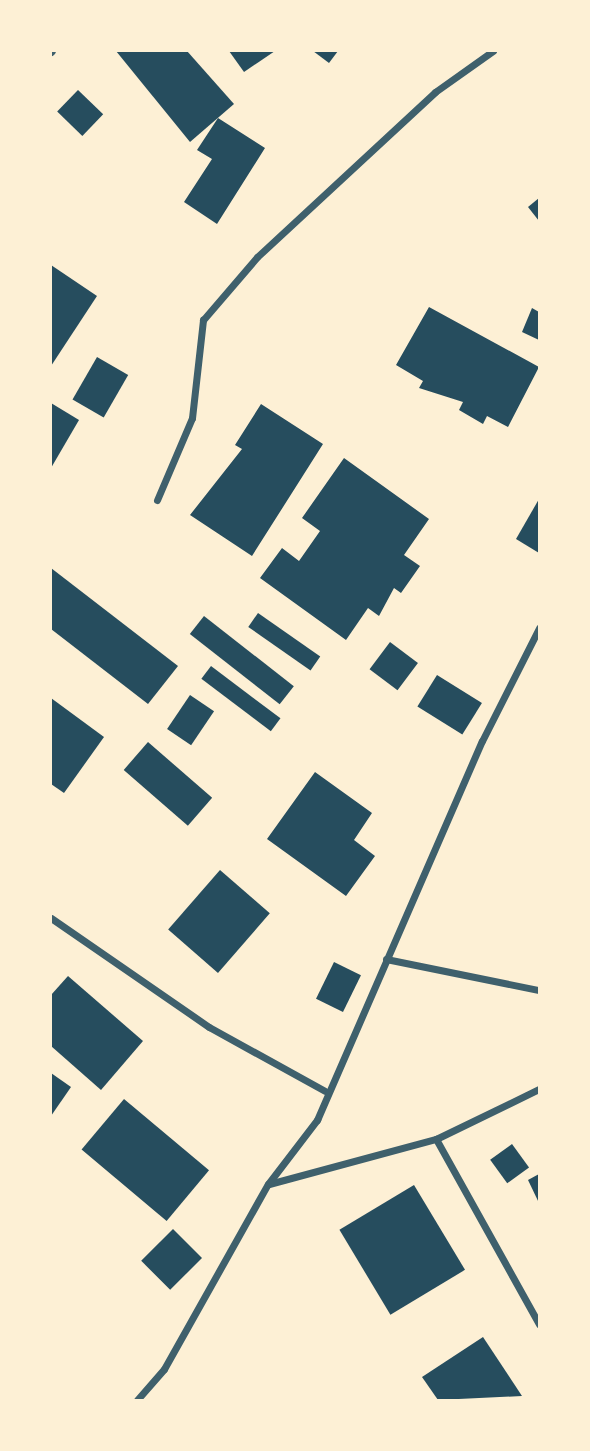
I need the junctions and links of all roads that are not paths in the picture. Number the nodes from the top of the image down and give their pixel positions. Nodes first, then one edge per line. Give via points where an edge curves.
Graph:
1 (493, 51) edge
2 (157, 500) dead end
3 (539, 628) edge
4 (51, 918) edge
5 (386, 959) junction
6 (539, 990) edge
7 (539, 1090) edge
8 (326, 1091) junction
9 (436, 1139) junction
10 (268, 1184) junction
11 (539, 1324) edge
12 (137, 1400) edge

1 - 2 street via 435,92 257,257 203,320 192,418
3 - 5 street
4 - 8 street via 209,1027
5 - 6 street
5 - 8 street
7 - 9 street
8 - 10 street via 317,1120
9 - 10 street
9 - 11 street
10 - 12 street via 163,1369

